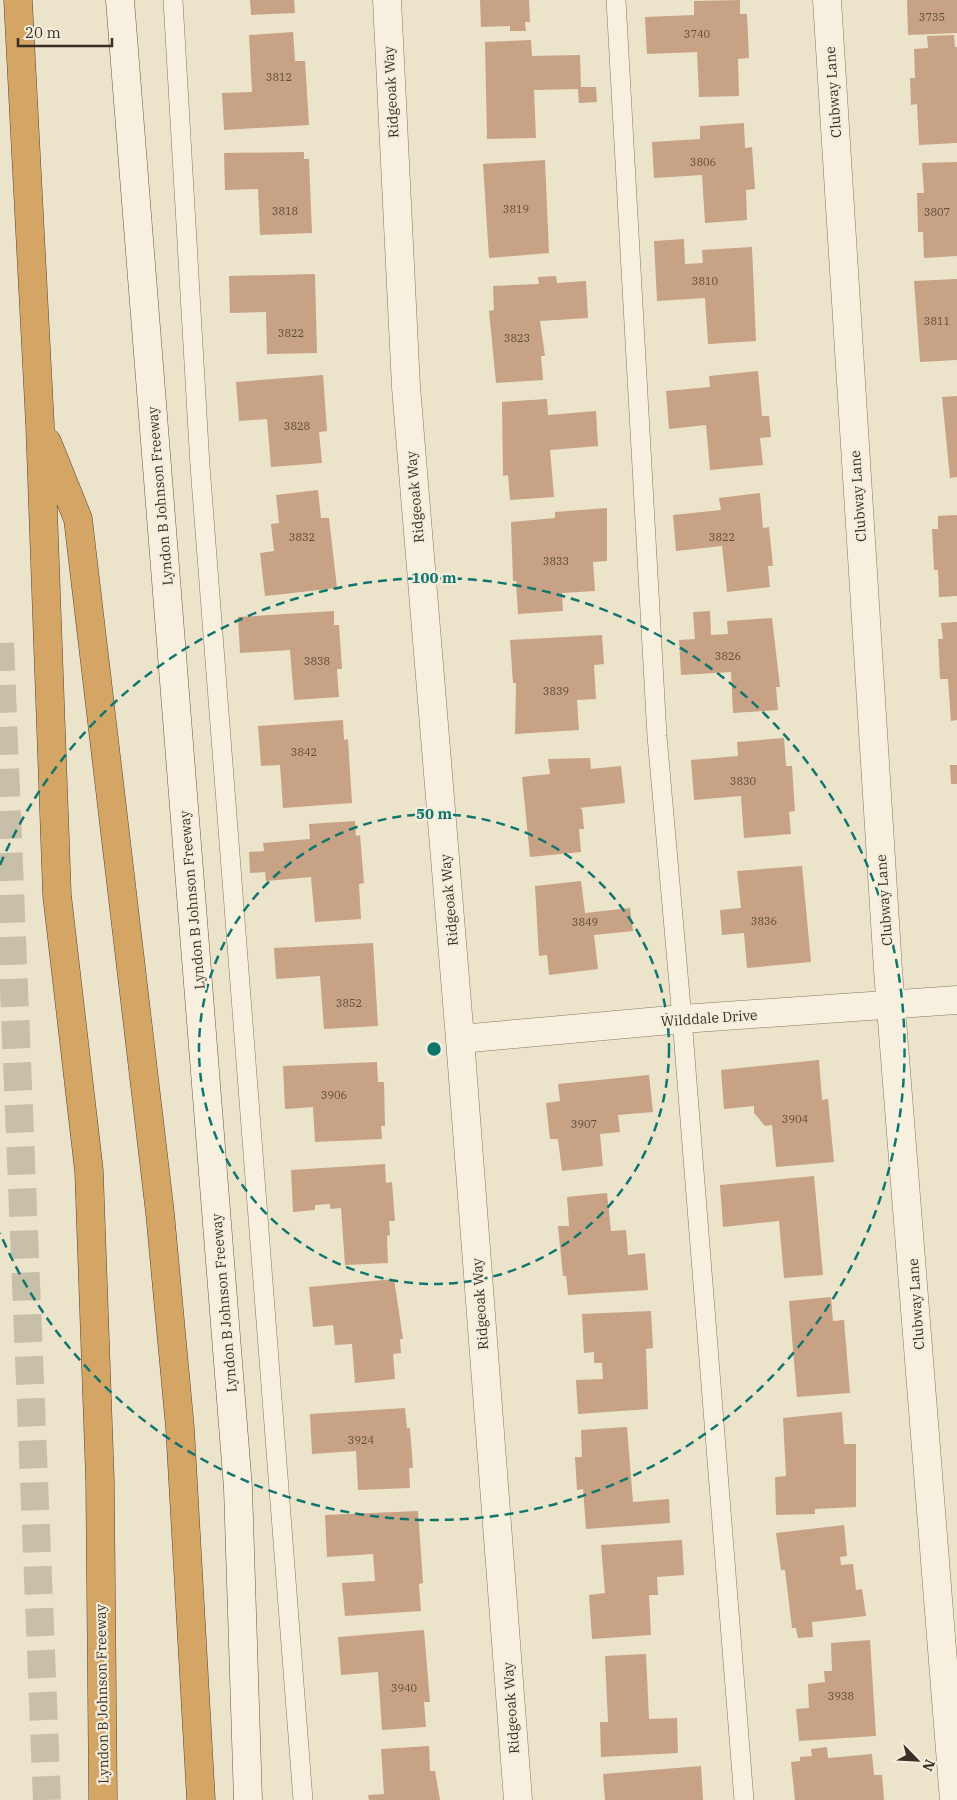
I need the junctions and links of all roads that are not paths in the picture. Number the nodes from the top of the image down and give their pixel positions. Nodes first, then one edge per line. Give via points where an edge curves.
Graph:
1 (18, 0) edge
2 (120, 0) edge
3 (173, 0) edge
4 (387, 0) edge
5 (616, 0) edge
6 (827, 0) edge
7 (40, 425) junction
8 (957, 1000) edge
9 (892, 1005) junction
10 (682, 1019) junction
11 (460, 1039) junction
12 (104, 1800) edge
13 (201, 1800) edge
14 (248, 1800) edge
15 (303, 1800) edge
16 (518, 1800) edge
17 (744, 1800) edge
18 (954, 1800) edge

1 - 7 highway, Lyndon B Johnson Freeway
2 - 14 street, Lyndon B Johnson Freeway via 238,1488
3 - 15 lane via 200,466
4 - 11 street, Ridgeoak Way via 406,387
5 - 10 lane via 657,736
6 - 9 street, Clubway Lane
7 - 12 highway, Lyndon B Johnson Freeway via 57,895 89,1171 100,1481
7 - 13 highway via 78,519 162,1232 180,1428
8 - 9 street, Wilddale Drive
9 - 10 street, Wilddale Drive
9 - 18 street, Clubway Lane
10 - 11 street, Wilddale Drive
10 - 17 lane
11 - 16 street, Ridgeoak Way

